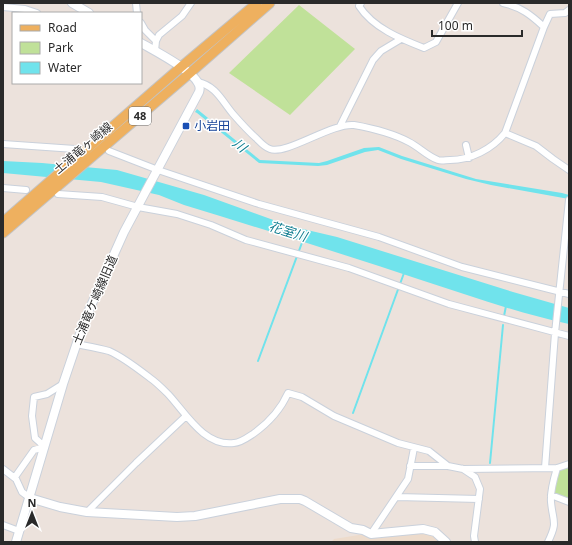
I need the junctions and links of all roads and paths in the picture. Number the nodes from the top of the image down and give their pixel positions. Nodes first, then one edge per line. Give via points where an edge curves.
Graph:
1 (191, 3) edge
2 (257, 3) edge
3 (270, 3) edge
4 (361, 3) edge
5 (458, 3) edge
6 (503, 3) edge
7 (75, 4) edge
8 (3, 7) edge
9 (569, 10) edge
10 (33, 12) edge
11 (87, 12) edge
12 (142, 25) edge
13 (544, 27) junction
14 (401, 39) junction
15 (156, 41) junction
16 (142, 44) edge
17 (156, 51) junction
18 (181, 67) junction
19 (190, 73) junction
20 (198, 82) junction
21 (340, 126) junction
22 (505, 133) junction
23 (3, 144) edge
24 (466, 145) dead end
25 (109, 151) dead end
26 (77, 153) junction
27 (470, 158) junction
28 (569, 170) edge
29 (157, 171) junction
30 (3, 188) edge
31 (26, 190) dead end
32 (56, 191) junction
33 (569, 200) edge
34 (139, 205) junction
35 (3, 222) edge
36 (3, 233) edge
37 (560, 292) junction
38 (569, 294) edge
39 (555, 333) junction
40 (569, 336) edge
41 (76, 344) junction
42 (63, 384) junction
43 (186, 416) junction
44 (45, 447) junction
45 (414, 448) junction
46 (569, 464) edge
47 (410, 466) junction
48 (448, 466) junction
49 (545, 468) junction
50 (557, 468) junction
51 (3, 469) edge
52 (463, 469) junction
53 (15, 477) junction
54 (551, 495) junction
55 (397, 497) junction
56 (30, 498) junction
57 (479, 499) junction
58 (569, 502) edge
59 (86, 512) junction
60 (3, 525) edge
61 (19, 530) junction
62 (371, 534) junction
63 (16, 542) edge
64 (446, 542) edge
65 (475, 542) edge
66 (548, 542) edge

1 - 15 street via 182,16 159,35
2 - 18 main road, 土浦竜ヶ崎線 / 48
3 - 19 main road, 土浦竜ヶ崎線 / 48
4 - 14 street via 359,6 365,15
5 - 14 street via 436,42 424,48
6 - 13 street via 515,6
7 - 11 street
8 - 10 street
9 - 13 street via 565,13 550,14
12 - 15 street
13 - 22 street
14 - 21 street via 381,51 373,60
15 - 17 street
16 - 17 street
17 - 18 street
18 - 19 street
18 - 26 main road, 土浦竜ヶ崎線 / 48
19 - 20 street
19 - 32 main road, 土浦竜ヶ崎線 / 48 via 90,158
20 - 21 street via 204,83 218,93 253,136 272,150 284,148
20 - 29 street, 土浦竜ケ崎線旧道 via 198,97
21 - 27 street via 353,125 391,134 410,142 439,160
22 - 27 street via 500,140
22 - 28 street via 536,146
23 - 26 street
24 - 27 street
25 - 29 street
26 - 35 main road, 土浦竜ヶ崎線 / 48 via 43,188
29 - 34 street, 土浦竜ケ崎線旧道
29 - 37 street via 259,204 379,237 462,267
30 - 31 street
32 - 34 street
32 - 36 main road, 土浦竜ヶ崎線 / 48
33 - 37 street
34 - 39 street via 211,225 246,240 348,268 449,304
34 - 41 street, 土浦竜ケ崎線旧道 via 111,259
37 - 38 street
37 - 39 street
39 - 40 street
39 - 49 street
41 - 42 street, 土浦竜ケ崎線旧道
41 - 43 street via 108,351 122,358 150,378
42 - 44 street, 土浦竜ケ崎線旧道
42 - 44 street via 47,394 34,397 32,416 35,438
43 - 45 street via 207,436 218,441 234,443 258,430 282,405 288,393 302,397 334,416
43 - 59 street
44 - 53 street via 34,450
44 - 56 street, 土浦竜ケ崎線旧道
45 - 47 street
45 - 48 street via 429,451
46 - 50 street
47 - 48 street
47 - 55 street via 408,479
48 - 52 street
49 - 50 street
49 - 52 street
50 - 54 street
51 - 53 street
52 - 57 street via 475,476 480,489
53 - 56 street via 22,492
54 - 58 street
54 - 66 street via 555,526
55 - 57 street
55 - 62 street
56 - 59 street
56 - 61 street, 土浦竜ケ崎線旧道
57 - 65 street
59 - 62 street via 195,516 280,499 300,499 352,528
60 - 61 street
61 - 63 street, 土浦竜ケ崎線旧道
62 - 64 street via 423,529 435,532

